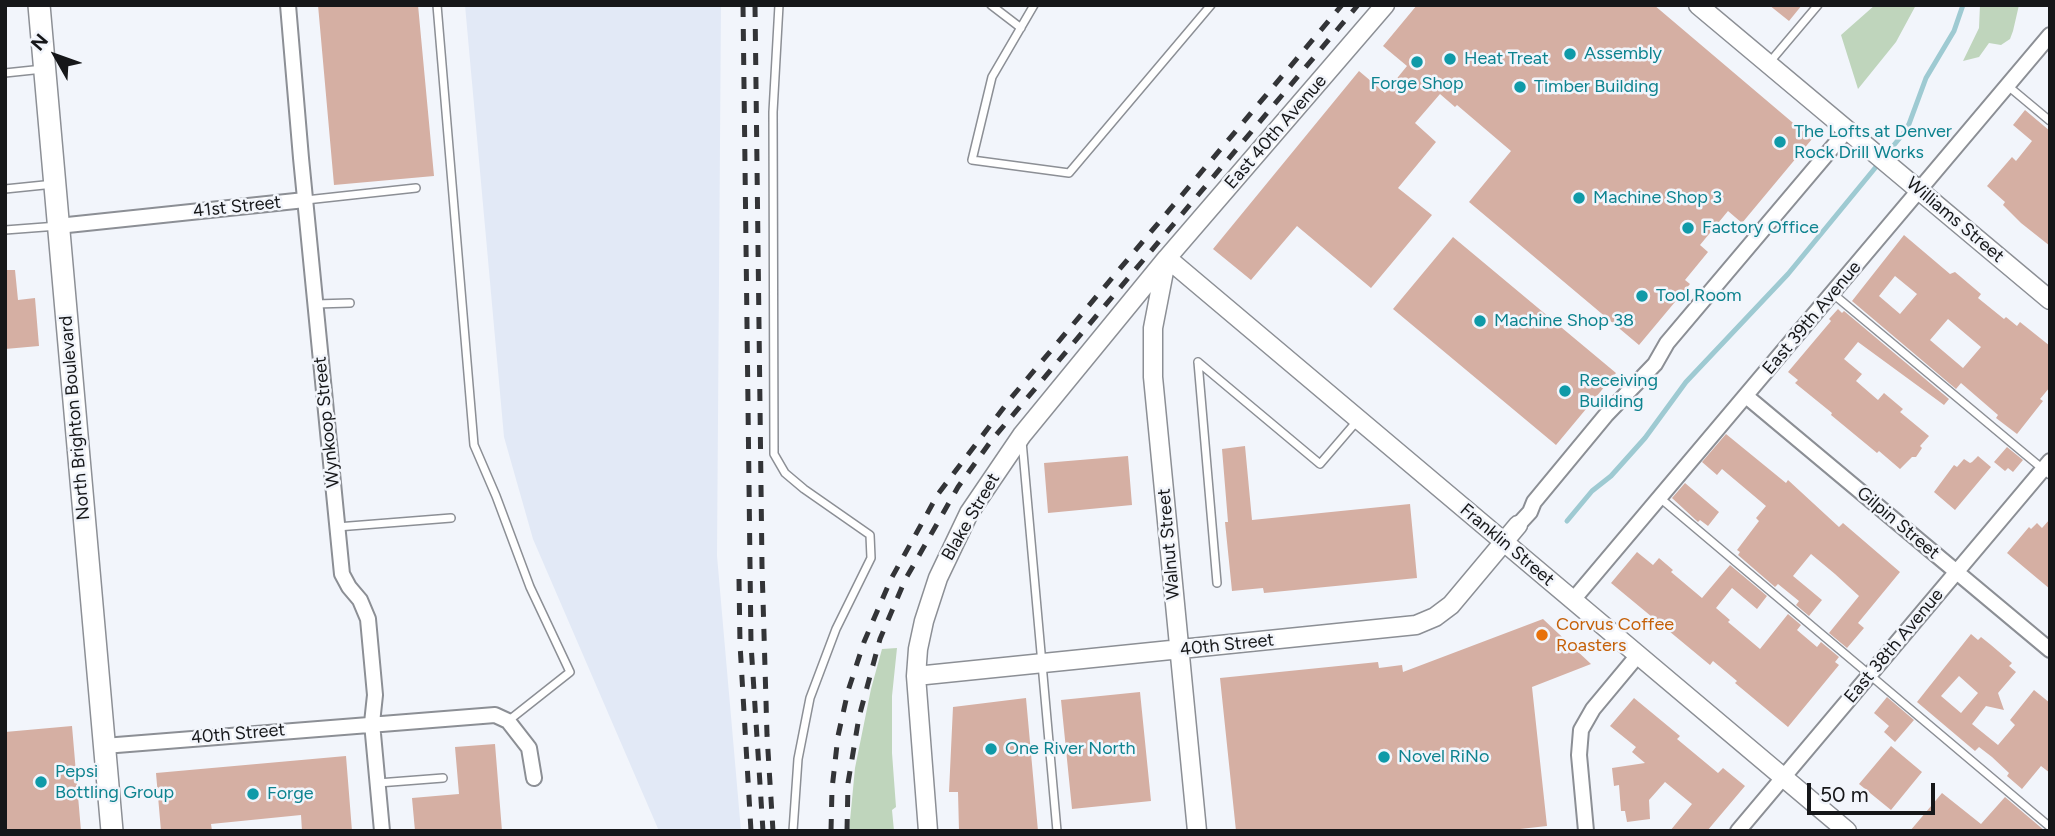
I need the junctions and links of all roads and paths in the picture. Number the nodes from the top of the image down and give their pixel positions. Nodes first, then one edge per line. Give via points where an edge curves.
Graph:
1 (39, 5) edge
2 (288, 5) edge
3 (437, 5) edge
4 (779, 5) edge
5 (990, 5) edge
6 (1034, 5) edge
7 (1211, 5) edge
8 (1385, 5) edge
9 (1698, 5) edge
10 (1818, 5) edge
11 (1021, 27) junction
12 (2050, 35) edge
13 (1768, 64) junction
14 (45, 68) junction
15 (5, 73) edge
16 (2007, 85) junction
17 (2050, 121) edge
18 (1855, 135) junction
19 (55, 184) junction
20 (416, 188) dead end
21 (5, 189) edge
22 (1919, 190) junction
23 (305, 200) junction
24 (58, 226) junction
25 (5, 230) edge
26 (1167, 258) junction
27 (1832, 293) junction
28 (2050, 300) edge
29 (350, 303) dead end
30 (316, 304) junction
31 (1746, 396) junction
32 (1358, 419) junction
33 (1022, 435) junction
34 (2048, 468) edge
35 (1660, 497) junction
36 (451, 518) dead end
37 (1518, 525) joint
38 (337, 527) junction
39 (1504, 543) junction
40 (1957, 572) junction
41 (1217, 583) dead end
42 (1573, 600) junction
43 (1180, 649) junction
44 (2050, 650) edge
45 (1638, 655) junction
46 (1042, 663) junction
47 (1869, 675) junction
48 (916, 676) junction
49 (508, 721) junction
50 (372, 723) junction
51 (104, 746) junction
52 (1783, 777) junction
53 (443, 778) dead end
54 (534, 778) dead end
55 (378, 783) junction
56 (2050, 827) edge
57 (112, 831) edge
58 (382, 831) edge
59 (793, 831) edge
60 (928, 831) edge
61 (1058, 831) edge
62 (1197, 831) edge
63 (1586, 831) edge
64 (1738, 831) edge
65 (1847, 831) edge

1 - 14 main road, North Brighton Boulevard
2 - 23 street, Wynkoop Street
3 - 49 lane via 474,445 530,587 570,672
4 - 59 lane via 773,125 774,454 785,473 870,535 871,558 836,629 810,698 798,759
5 - 11 lane
6 - 11 lane
7 - 11 lane via 1069,173 972,160 992,77
8 - 26 street, East 40th Avenue
9 - 13 street, Williams Street
10 - 13 lane
12 - 16 street, East 39th Avenue
13 - 18 street, Williams Street
14 - 15 lane
14 - 19 main road, North Brighton Boulevard
16 - 17 lane
16 - 22 street, East 39th Avenue
18 - 22 street, Williams Street
18 - 37 street via 1667,343
19 - 21 lane
19 - 24 main road, North Brighton Boulevard
20 - 23 lane, 41st Street
22 - 27 street, East 39th Avenue
22 - 28 street, Williams Street
23 - 24 street, 41st Street
23 - 30 street, Wynkoop Street
24 - 25 lane
24 - 51 main road, North Brighton Boulevard
26 - 32 street, Franklin Street
26 - 33 street, Blake Street
26 - 43 street, Walnut Street via 1153,328 1153,377
27 - 31 street, East 39th Avenue
27 - 34 lane
29 - 30 lane
30 - 38 street, Wynkoop Street
31 - 35 street, East 39th Avenue
31 - 40 street, Gilpin Street
32 - 39 street, Franklin Street
32 - 41 lane via 1320,464 1198,362
33 - 46 lane
33 - 48 street, Blake Street via 970,513 946,559 924,621
34 - 40 street, East 38th Avenue
35 - 42 street, East 39th Avenue
35 - 47 lane
36 - 38 lane
37 - 39 street
38 - 50 street, Wynkoop Street via 342,574 368,619 375,695
39 - 42 street, Franklin Street
39 - 43 street, 40th Street via 1451,605 1416,625
40 - 44 street, Gilpin Street
40 - 47 street, East 38th Avenue
42 - 45 street, Franklin Street
43 - 46 street, 40th Street
43 - 62 street, Walnut Street
45 - 52 street, Franklin Street
45 - 63 street via 1581,730
46 - 48 street, 40th Street
46 - 61 lane
47 - 52 street, East 38th Avenue
47 - 56 lane
48 - 60 street, Blake Street
49 - 50 street, 40th Street via 491,715
49 - 54 street via 529,748
50 - 51 street, 40th Street
50 - 55 street, Wynkoop Street
51 - 57 main road, North Brighton Boulevard
52 - 64 street, East 38th Avenue
52 - 65 street, Franklin Street
53 - 55 lane
55 - 58 street, Wynkoop Street

